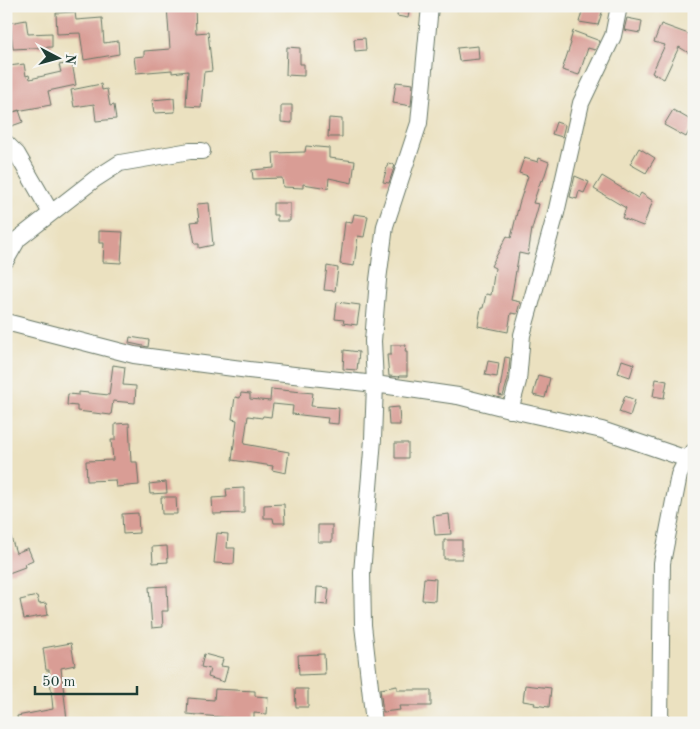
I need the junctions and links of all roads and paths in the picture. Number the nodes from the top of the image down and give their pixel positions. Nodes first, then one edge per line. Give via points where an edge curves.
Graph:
1 (430, 6) edge
2 (619, 6) edge
3 (6, 143) edge
4 (202, 151) dead end
5 (51, 213) junction
6 (6, 260) edge
7 (6, 322) edge
8 (375, 384) junction
9 (510, 410) junction
10 (690, 455) edge
11 (374, 723) edge
12 (660, 723) edge

1 - 8 street via 419,123 385,226 373,341
2 - 9 street via 614,36 581,103 556,213 522,336 518,380
3 - 5 street via 17,154
4 - 5 street via 120,163
5 - 6 street via 18,239
7 - 8 street via 134,355
8 - 9 street via 458,396
8 - 11 street via 362,573 363,625
9 - 10 street via 602,430
10 - 12 street via 679,475 662,563

